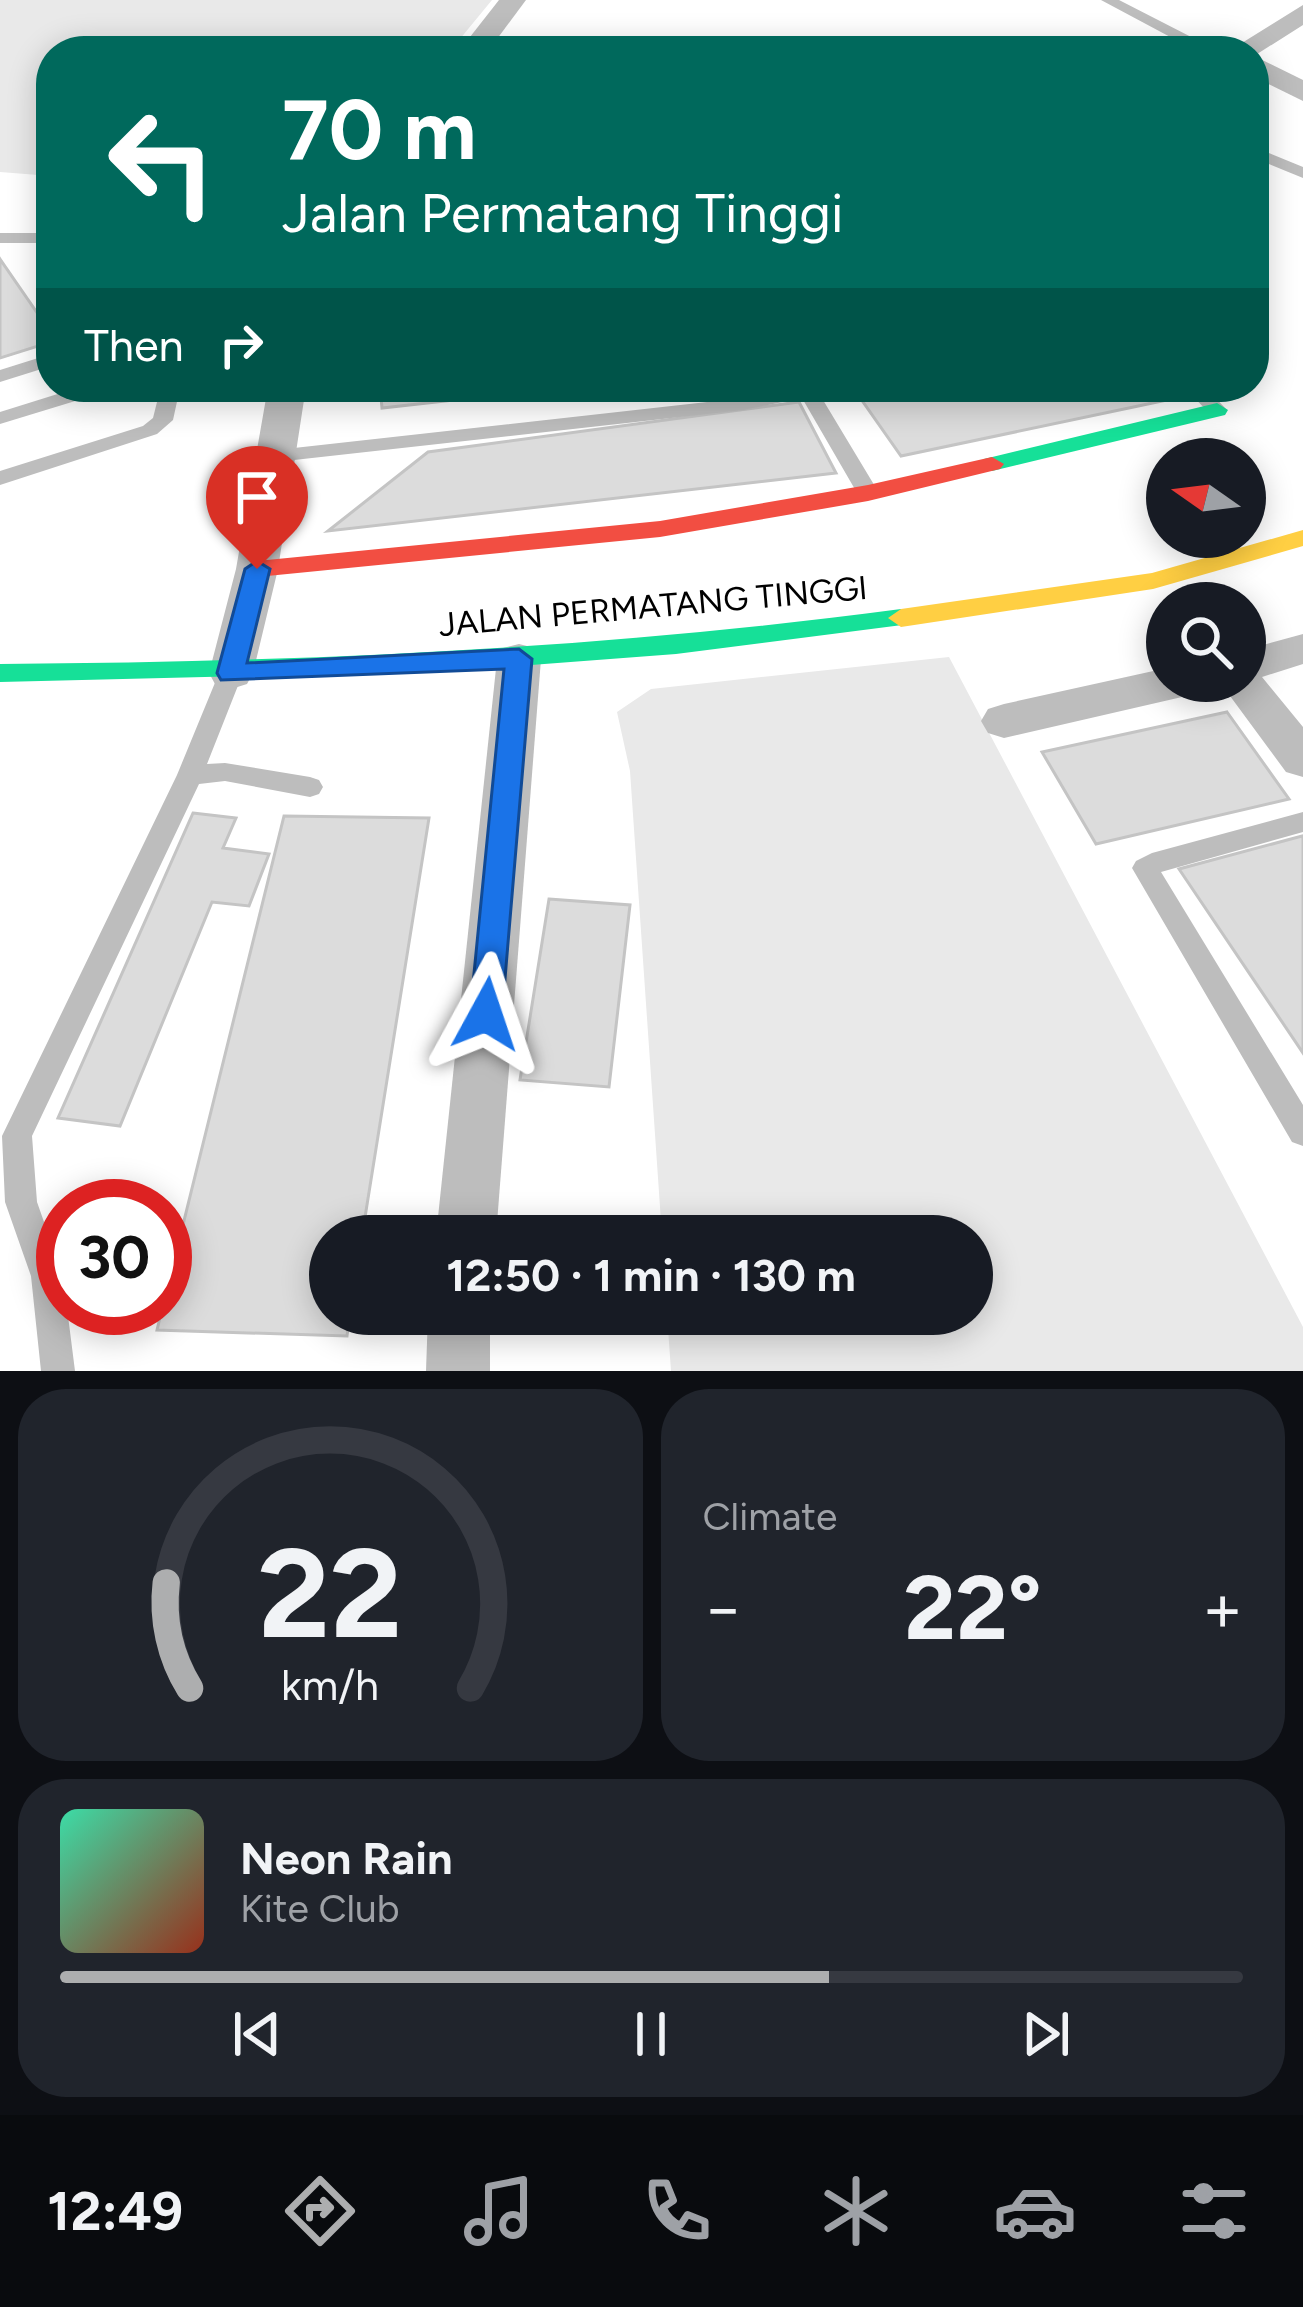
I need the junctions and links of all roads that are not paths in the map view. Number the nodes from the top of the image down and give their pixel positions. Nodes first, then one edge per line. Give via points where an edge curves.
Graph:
1 (513, 0) edge
2 (1108, 0) edge
3 (1303, 13) edge
4 (485, 36) edge
5 (1178, 36) edge
6 (1267, 36) edge
7 (1269, 73) edge
8 (1303, 92) edge
9 (1269, 158) edge
10 (1303, 173) edge
11 (0, 238) edge
12 (36, 238) edge
13 (36, 365) edge
14 (0, 376) edge
15 (52, 402) edge
16 (167, 402) edge
17 (285, 402) edge
18 (753, 402) edge
19 (825, 402) edge
20 (1209, 402) edge
21 (1217, 410) joint
22 (0, 418) edge
23 (276, 456) junction
24 (0, 478) edge
25 (868, 493) junction
26 (1303, 538) edge
27 (257, 569) junction
28 (1189, 582) edge
29 (1146, 594) edge
30 (1303, 649) edge
31 (519, 659) junction
32 (1266, 660) edge
33 (0, 673) edge
34 (231, 673) junction
35 (1146, 689) edge
36 (1257, 702) edge
37 (1004, 722) dead end
38 (1303, 760) edge
39 (190, 775) junction
40 (310, 787) dead end
41 (1303, 822) edge
42 (1303, 1132) edge
43 (468, 1215) edge
44 (458, 1335) edge
45 (58, 1371) edge
46 (458, 1371) edge

1 - 4 street
2 - 5 lane
3 - 6 street
7 - 8 street
9 - 10 lane
11 - 12 lane
13 - 14 lane
15 - 22 lane
16 - 24 lane via 150,430
17 - 23 street
18 - 23 lane
19 - 25 lane
20 - 21 lane
21 - 25 main road
23 - 27 street
25 - 27 main road via 660,529
26 - 28 main road, JALAN PERMATANG TINGGI
27 - 34 street
29 - 31 main road, JALAN PERMATANG TINGGI
30 - 32 street
31 - 34 main road, JALAN PERMATANG TINGGI
31 - 43 street
33 - 34 main road, JALAN PERMATANG TINGGI
34 - 39 lane
35 - 37 street
36 - 38 street
39 - 40 lane via 225,772
39 - 45 lane via 17,1136 21,1202 47,1276
41 - 42 lane via 1145,868
44 - 46 street

